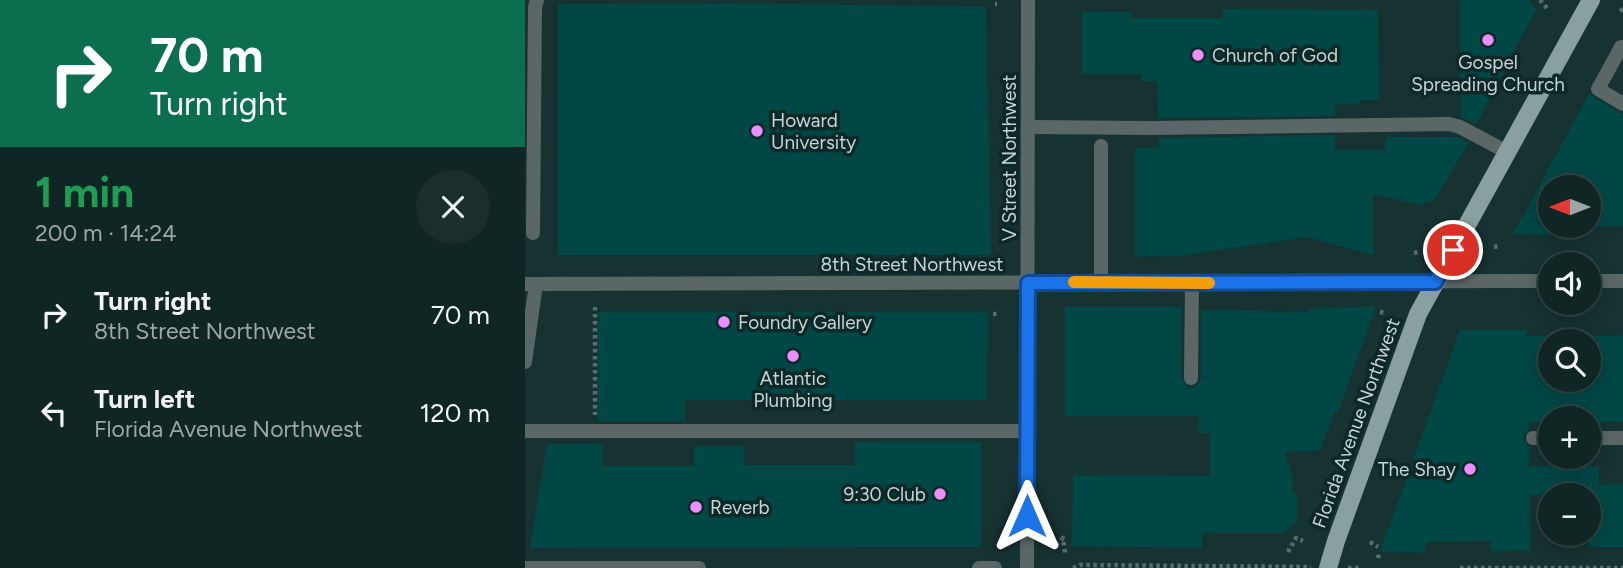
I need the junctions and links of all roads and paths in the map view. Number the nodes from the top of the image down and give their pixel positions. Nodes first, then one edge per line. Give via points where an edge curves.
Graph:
1 (537, 0) edge
2 (1028, 0) edge
3 (1540, 0) edge
4 (1591, 0) edge
5 (1547, 8) dead end
6 (1623, 47) edge
7 (1623, 104) edge
8 (1028, 127) junction
9 (1101, 146) dead end
10 (1507, 152) junction
11 (534, 233) dead end
12 (1538, 281) edge
13 (1601, 281) edge
14 (1623, 281) edge
15 (1435, 282) junction
16 (1028, 283) junction
17 (1101, 283) junction
18 (1192, 283) junction
19 (531, 284) edge
20 (594, 307) dead end
21 (525, 362) edge
22 (1191, 378) dead end
23 (594, 408) dead end
24 (525, 431) edge
25 (1027, 431) junction
26 (1533, 438) dead end
27 (1538, 438) edge
28 (1601, 438) edge
29 (1623, 438) edge
30 (1303, 541) dead end
31 (1370, 542) dead end
32 (1056, 545) dead end
33 (1378, 547) dead end
34 (1288, 552) dead end
35 (1065, 553) dead end
36 (525, 568) edge
37 (699, 568) edge
38 (979, 568) edge
39 (995, 568) edge
40 (1027, 568) edge
41 (1073, 568) edge
42 (1329, 568) edge
43 (1361, 568) edge
44 (1460, 568) edge
45 (1623, 568) edge

1 - 11 street
2 - 8 street, V Street Northwest
3 - 5 path
4 - 10 main road, Florida Avenue Northwest
6 - 7 street via 1598,89
8 - 10 street via 1449,124
8 - 16 street, V Street Northwest
9 - 17 street
10 - 15 main road, Florida Avenue Northwest
12 - 15 street, 8th Street Northwest
13 - 14 street
15 - 18 street, 8th Street Northwest
15 - 42 main road, Florida Avenue Northwest via 1411,329
16 - 17 street, 8th Street Northwest
16 - 19 street, 8th Street Northwest
16 - 25 street, V Street Northwest
17 - 18 street, 8th Street Northwest
18 - 22 street
19 - 21 street
20 - 23 path
24 - 25 street
25 - 40 street, V Street Northwest
26 - 27 street
28 - 29 street
30 - 34 path via 1296,538
31 - 33 path
32 - 35 path via 1063,538
36 - 37 street
38 - 39 street
41 - 42 path
42 - 43 path
44 - 45 path

